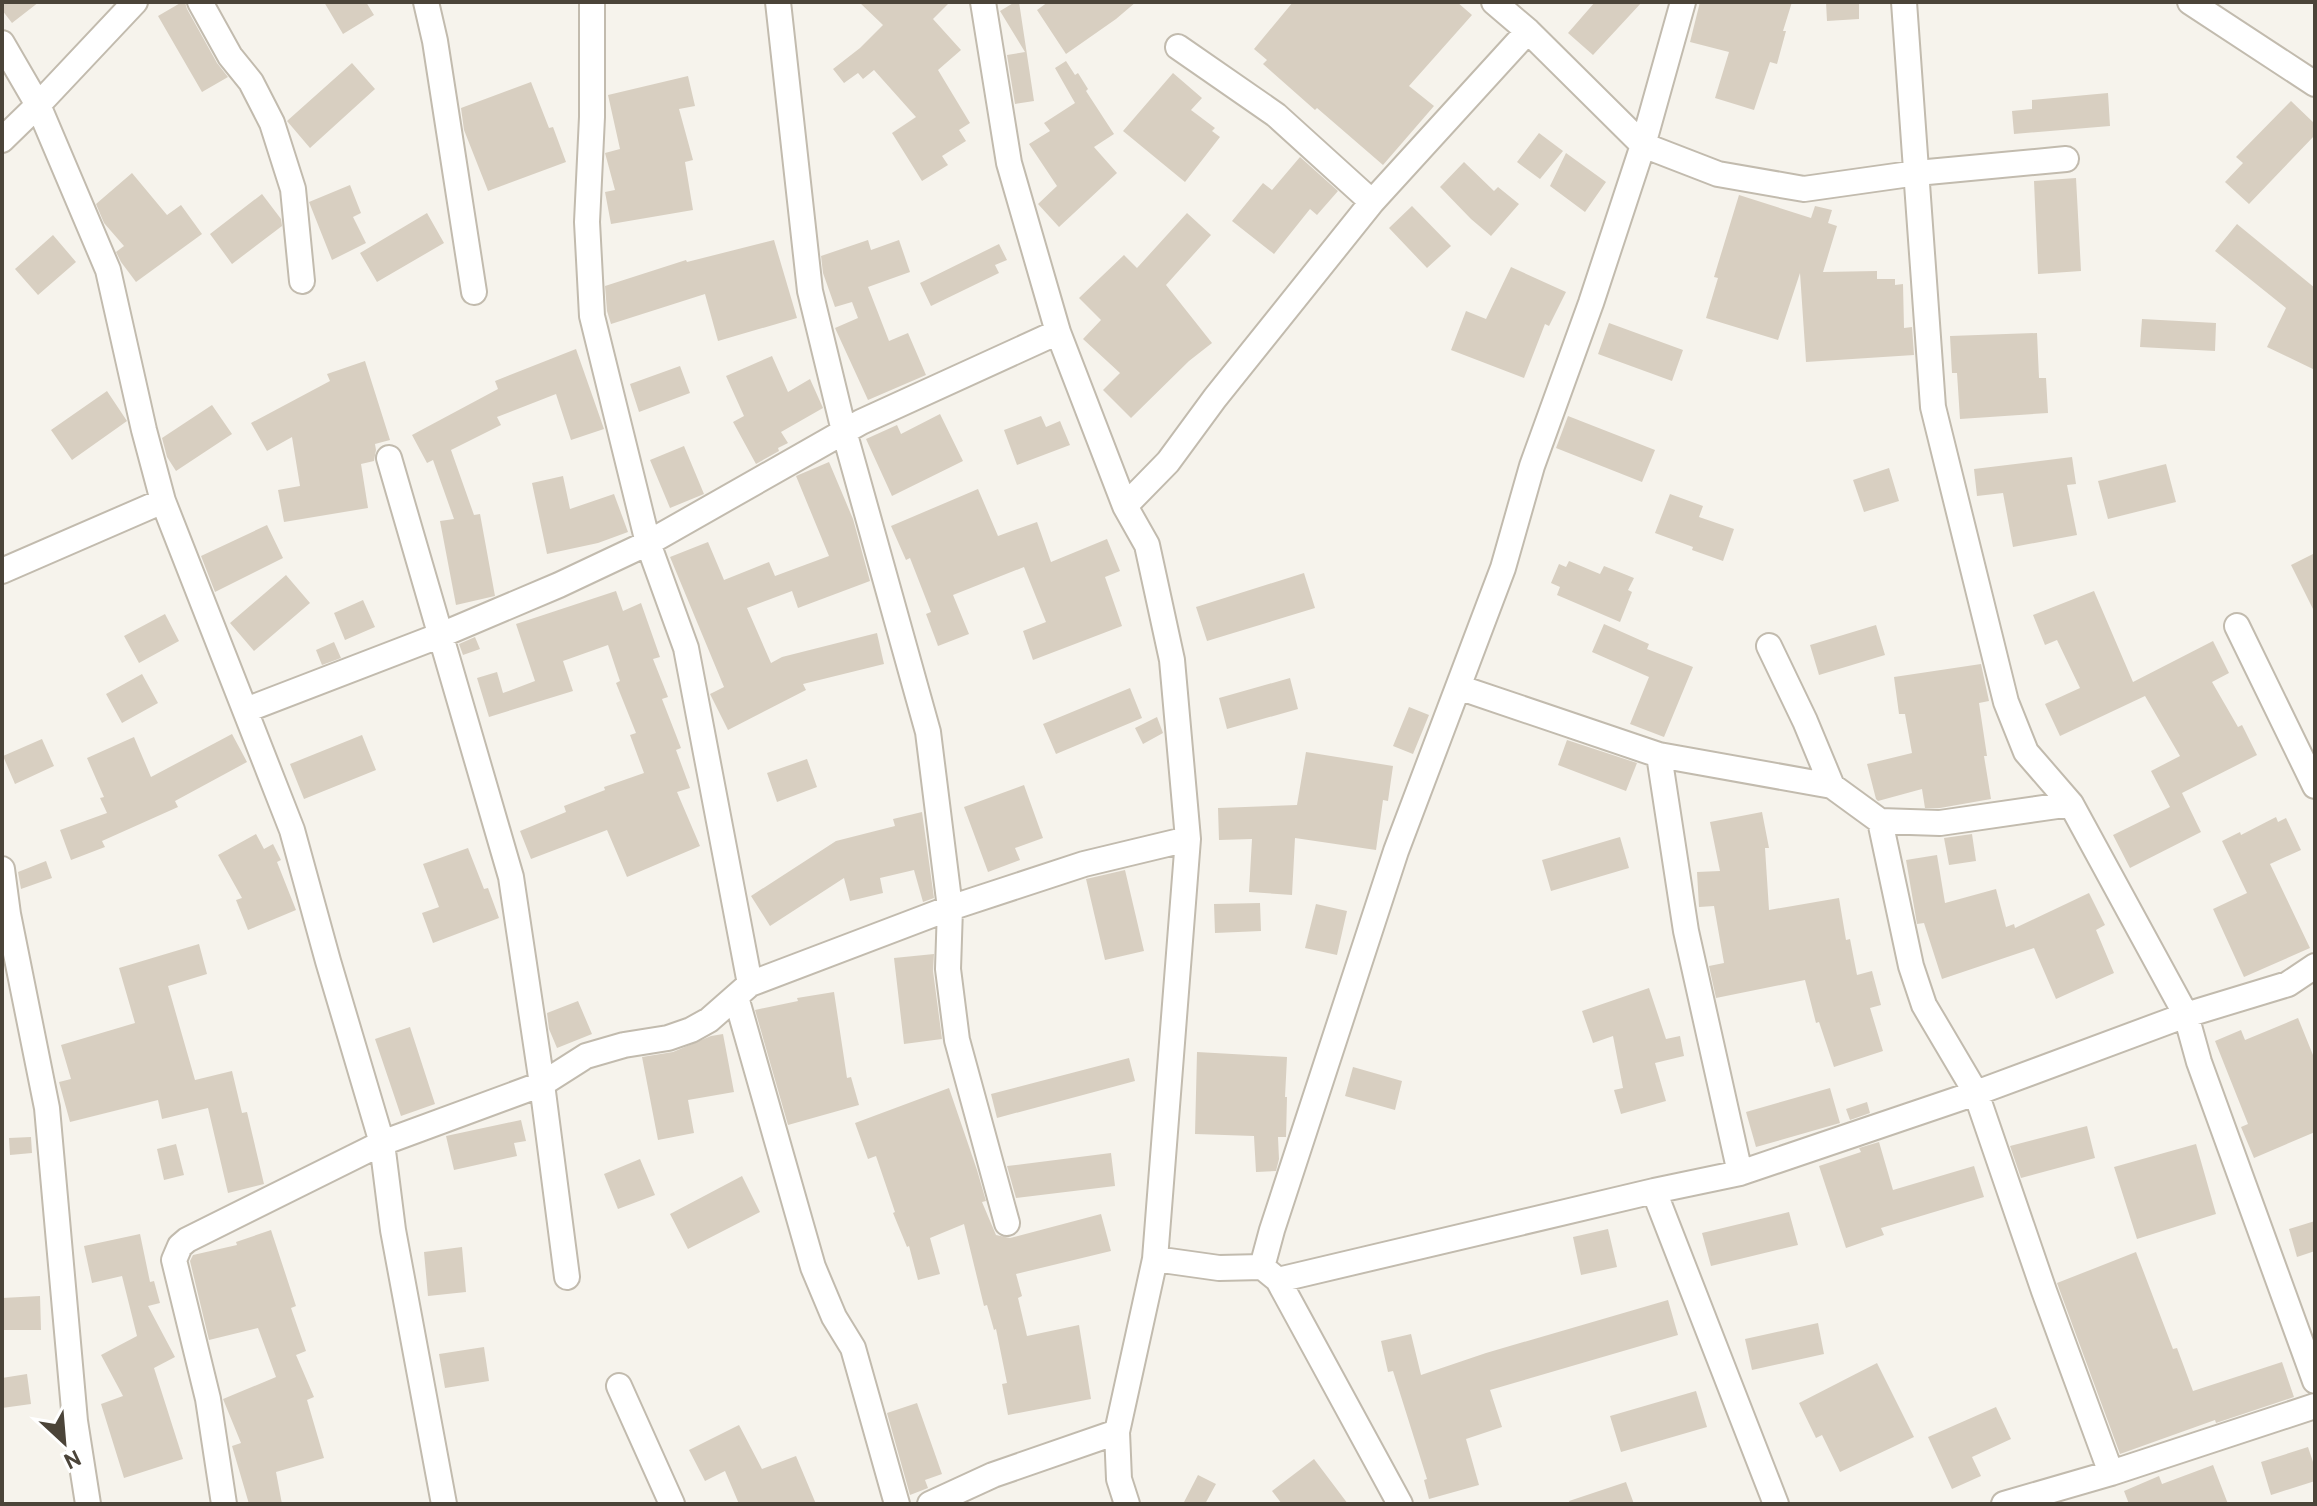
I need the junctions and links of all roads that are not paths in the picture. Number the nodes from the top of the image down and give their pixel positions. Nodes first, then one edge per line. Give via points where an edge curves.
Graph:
1 (135, 2) edge
2 (200, 2) edge
3 (426, 2) edge
4 (592, 2) edge
5 (778, 2) edge
6 (983, 2) edge
7 (1494, 2) edge
8 (1683, 2) edge
9 (1904, 2) edge
10 (2190, 2) edge
11 (1528, 31) junction
12 (2, 43) edge
13 (1178, 47) dead end
14 (2315, 84) edge
15 (38, 105) junction
16 (2, 140) edge
17 (1643, 145) junction
18 (2066, 159) dead end
19 (1917, 173) junction
20 (1372, 202) junction
21 (302, 281) dead end
22 (474, 292) dead end
23 (1058, 332) junction
24 (844, 431) junction
25 (389, 458) dead end
26 (163, 501) junction
27 (1125, 506) junction
28 (648, 543) junction
29 (2, 571) edge
30 (2237, 626) dead end
31 (441, 635) junction
32 (1769, 646) dead end
33 (1458, 687) junction
34 (246, 710) junction
35 (1659, 755) junction
36 (1832, 786) junction
37 (2315, 786) edge
38 (2071, 804) junction
39 (1880, 821) junction
40 (1188, 839) junction
41 (2, 869) edge
42 (950, 908) junction
43 (2315, 966) edge
44 (743, 990) junction
45 (2186, 1015) junction
46 (542, 1084) junction
47 (1976, 1093) junction
48 (382, 1143) junction
49 (1740, 1173) junction
50 (1654, 1191) junction
51 (1007, 1223) dead end
52 (1155, 1259) junction
53 (1270, 1274) junction
54 (567, 1277) dead end
55 (2315, 1381) edge
56 (619, 1386) dead end
57 (2315, 1406) edge
58 (1117, 1432) junction
59 (2111, 1473) junction
60 (88, 1504) edge
61 (224, 1504) edge
62 (444, 1504) edge
63 (672, 1504) edge
64 (897, 1504) edge
65 (930, 1504) edge
66 (1127, 1504) edge
67 (1400, 1504) edge
68 (1776, 1504) edge
69 (2004, 1504) edge

1 - 15 street
2 - 21 street via 272,123 293,189
3 - 22 street
4 - 28 street via 587,222 592,316
5 - 24 street via 810,291
6 - 23 street via 1009,163
7 - 11 street
8 - 17 street
9 - 19 street
10 - 14 street
11 - 17 street
11 - 20 street
12 - 15 street
13 - 20 street via 1276,115
15 - 16 street
15 - 26 street via 108,270
17 - 19 street via 1718,174 1804,189
17 - 33 street via 1532,466 1503,568
18 - 19 street
19 - 38 street via 1933,407 2006,702 2026,752
20 - 27 street via 1168,462
23 - 24 street
23 - 27 street
24 - 28 street
24 - 42 street via 928,732
25 - 31 street
26 - 29 street
26 - 34 street
27 - 40 street via 1147,545 1172,660
28 - 31 street
28 - 44 street via 686,648
30 - 37 street
31 - 34 street
31 - 46 street via 511,877
32 - 36 street
33 - 35 street
33 - 53 street via 1396,851 1272,1230
34 - 48 street via 292,830
35 - 36 street
35 - 49 street via 1686,931
36 - 39 street
38 - 39 street via 1940,823
38 - 45 street
39 - 47 street via 1924,1005
40 - 42 street via 1084,864
40 - 52 street
41 - 60 street via 47,1108 75,1421
42 - 44 street
42 - 51 street via 948,969 957,1040
43 - 45 street via 2288,984
44 - 46 street via 691,1030 586,1056
44 - 64 street via 813,1267 853,1348
45 - 47 street
45 - 55 street
46 - 48 street
46 - 54 street
47 - 49 street
47 - 59 street
48 - 61 street via 187,1240 177,1252 174,1260 208,1399
48 - 62 street
49 - 50 street
50 - 53 street
50 - 68 street
52 - 53 street
52 - 58 street
53 - 67 street
56 - 63 street
57 - 59 street
58 - 65 street via 993,1475
58 - 66 street via 1119,1479
59 - 69 street

